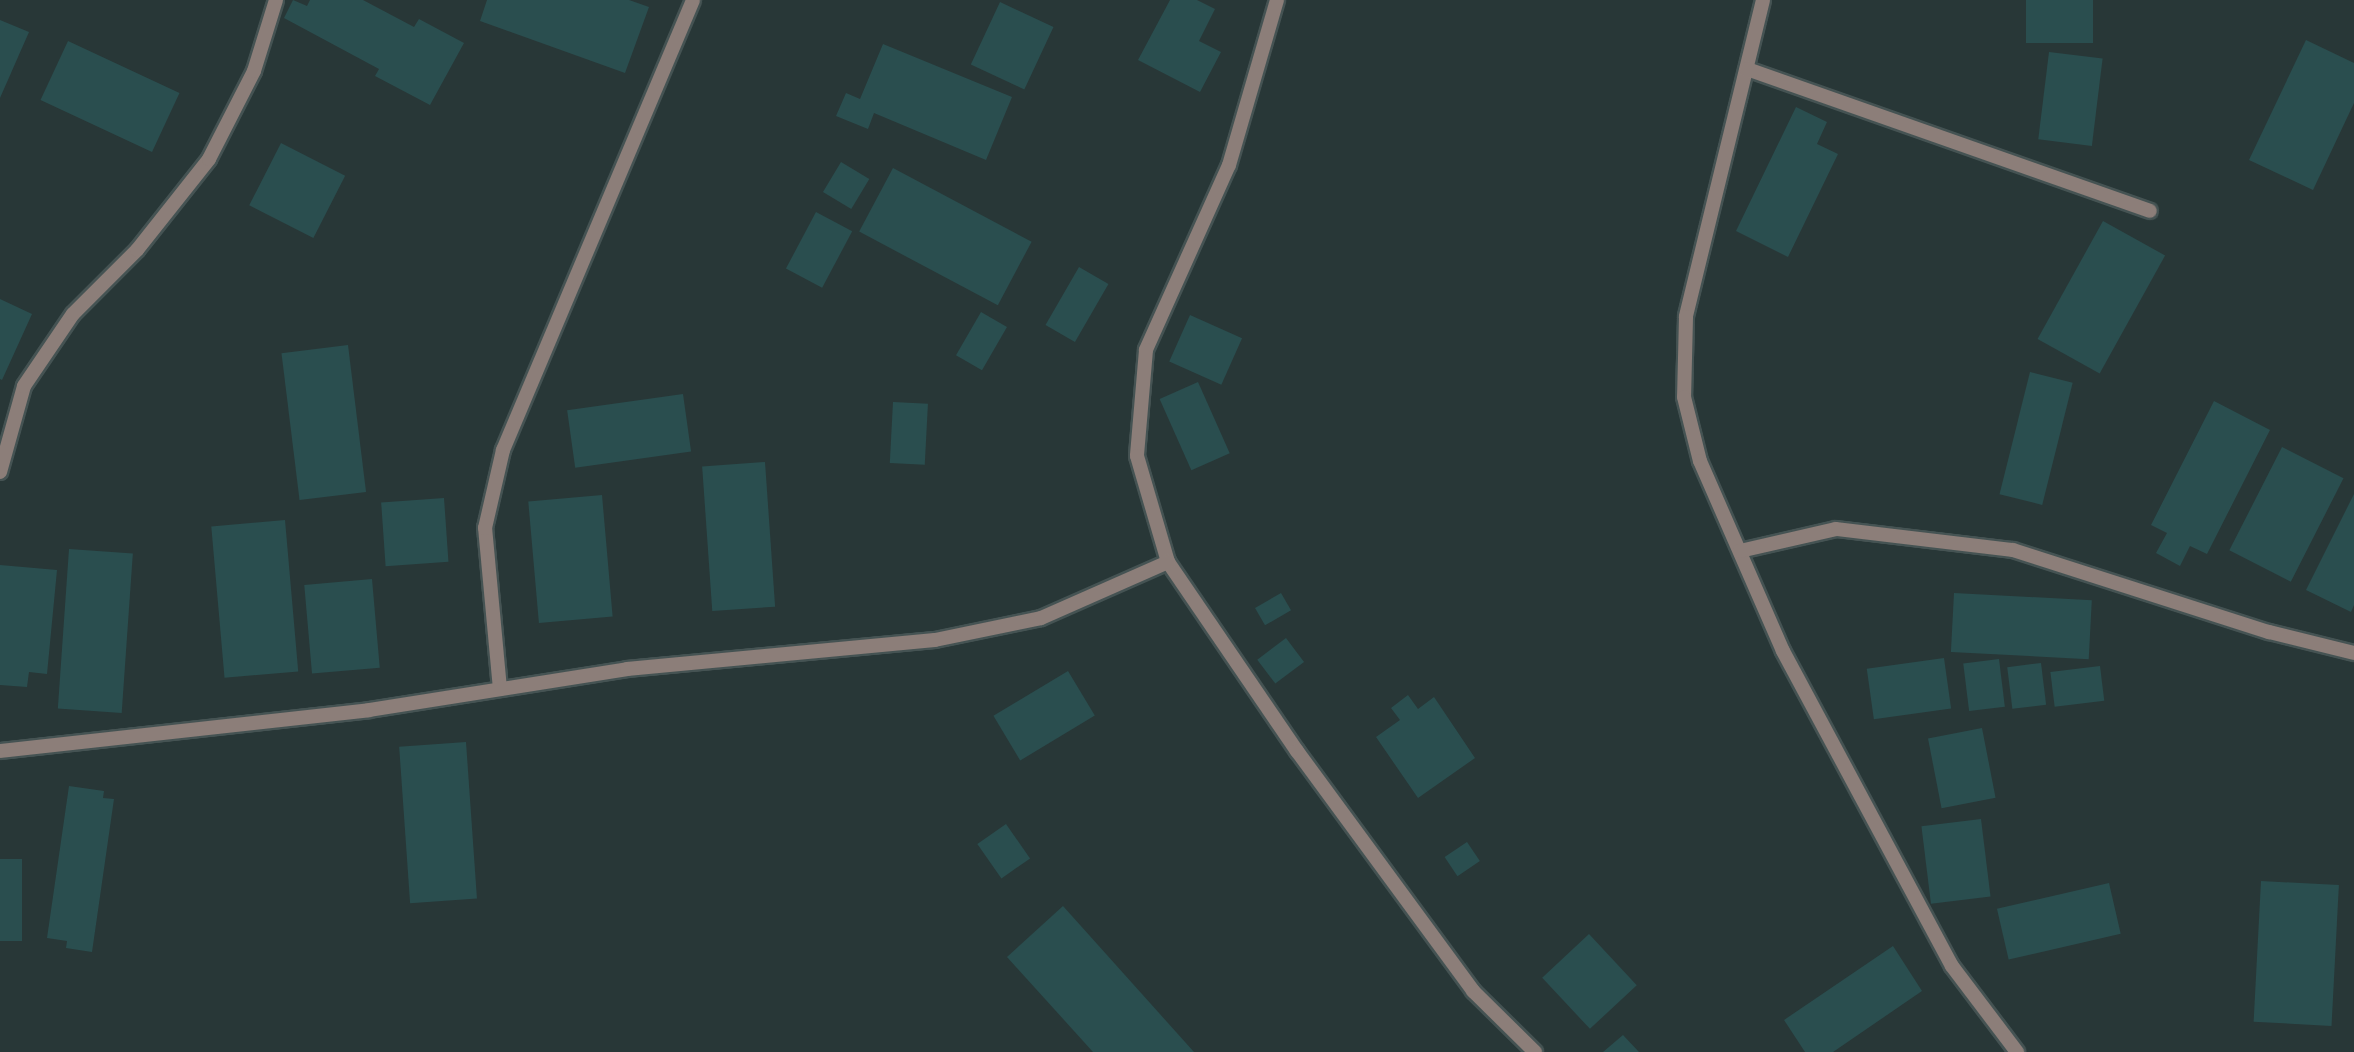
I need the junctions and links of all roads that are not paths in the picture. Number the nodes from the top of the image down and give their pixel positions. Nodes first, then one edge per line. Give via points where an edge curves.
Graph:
1 (276, 0) edge
2 (693, 0) edge
3 (1277, 0) edge
4 (1763, 0) edge
5 (1747, 69) junction
6 (2150, 212) dead end
7 (0, 472) edge
8 (1740, 551) junction
9 (1168, 562) junction
10 (2354, 653) edge
11 (500, 689) junction
12 (0, 751) edge
13 (1535, 1052) edge
14 (2017, 1052) edge

1 - 7 street via 254,71 209,159 137,250 73,314 24,386
2 - 11 street via 503,450 485,528
3 - 9 street via 1229,165 1146,350 1137,456
4 - 5 street
5 - 6 street
5 - 8 street via 1686,317 1684,397 1700,461
8 - 10 street via 1836,530 2013,550 2269,632
8 - 14 street via 1783,651 1952,966
9 - 11 street via 1041,618 935,640 626,669
9 - 13 street via 1297,751 1474,991
11 - 12 street via 369,710

